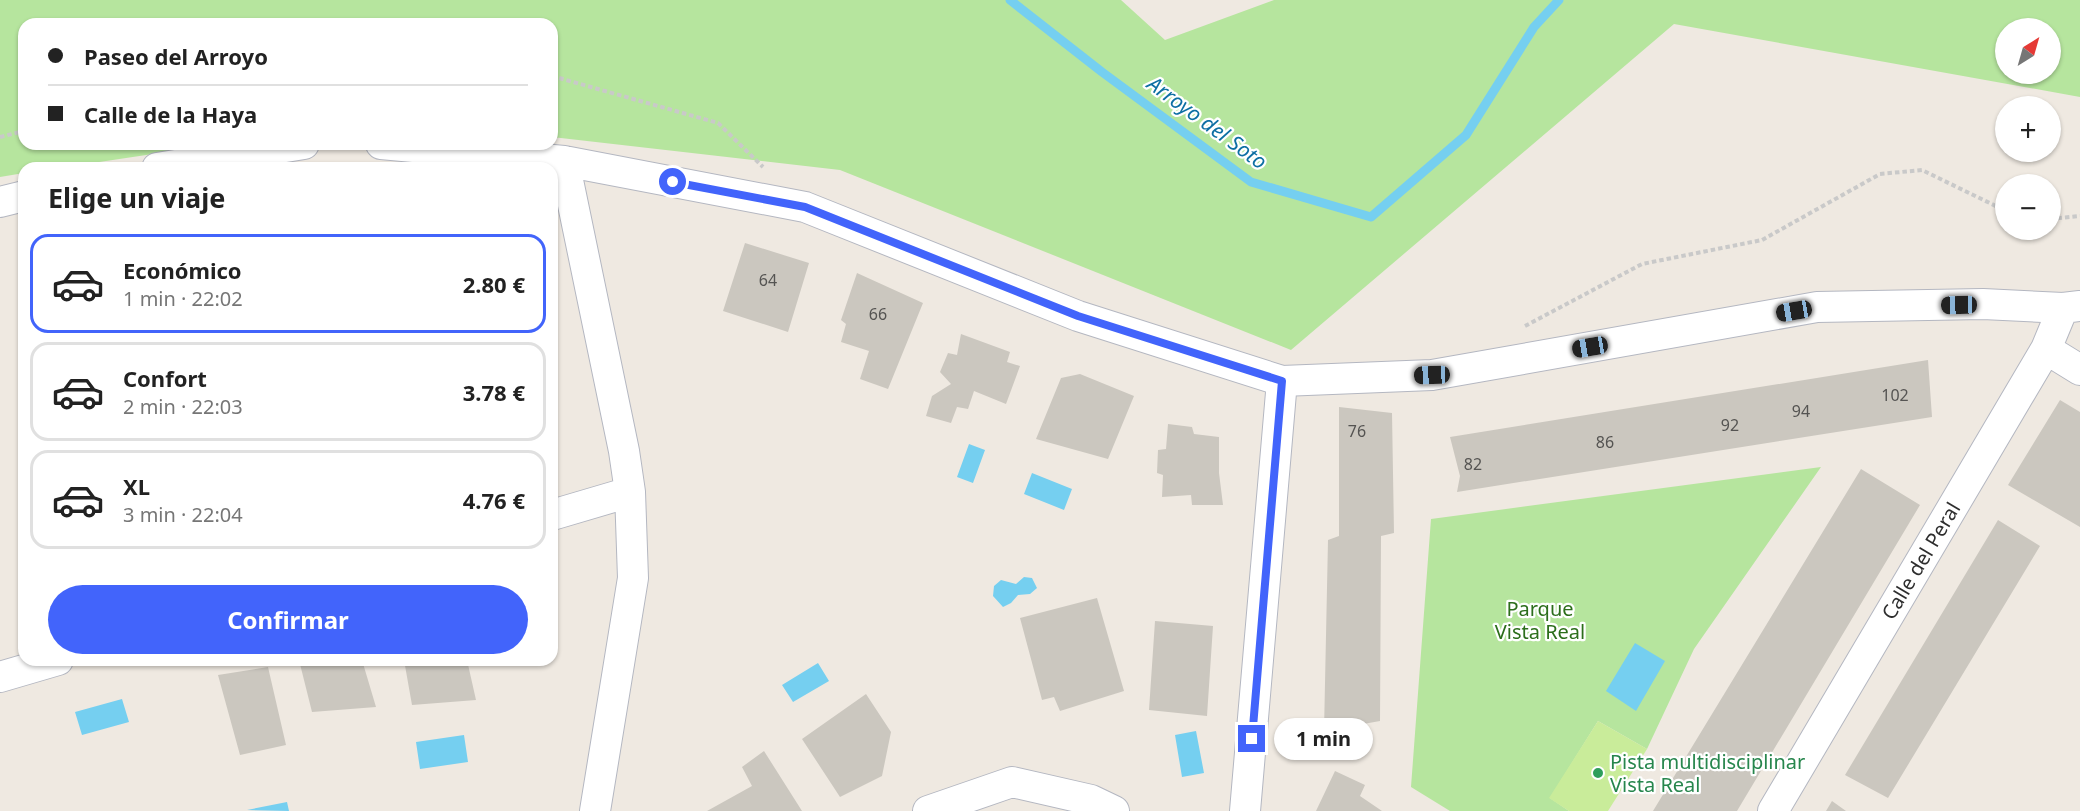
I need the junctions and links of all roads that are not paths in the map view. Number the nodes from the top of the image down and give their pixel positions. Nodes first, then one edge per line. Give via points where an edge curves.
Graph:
1 (267, 150) edge
2 (446, 150) edge
3 (564, 161) junction
4 (193, 162) edge
5 (18, 197) edge
6 (0, 201) edge
7 (2071, 307) edge
8 (2046, 349) junction
9 (2080, 370) edge
10 (1282, 381) junction
11 (630, 492) junction
12 (558, 513) edge
13 (38, 666) edge
14 (0, 677) edge
15 (595, 811) edge
16 (928, 811) edge
17 (1114, 811) edge
18 (1245, 811) edge
19 (1773, 811) edge

1 - 4 street
2 - 3 street
3 - 10 street via 805,207 1078,316
3 - 11 street
5 - 6 street
7 - 8 street, Calle del Peral
7 - 10 street via 1817,307 1432,375
8 - 9 street
8 - 19 street, Calle del Peral
10 - 18 street
11 - 12 street
11 - 15 street via 633,578
13 - 14 street
16 - 17 street via 1012,782 1091,800

